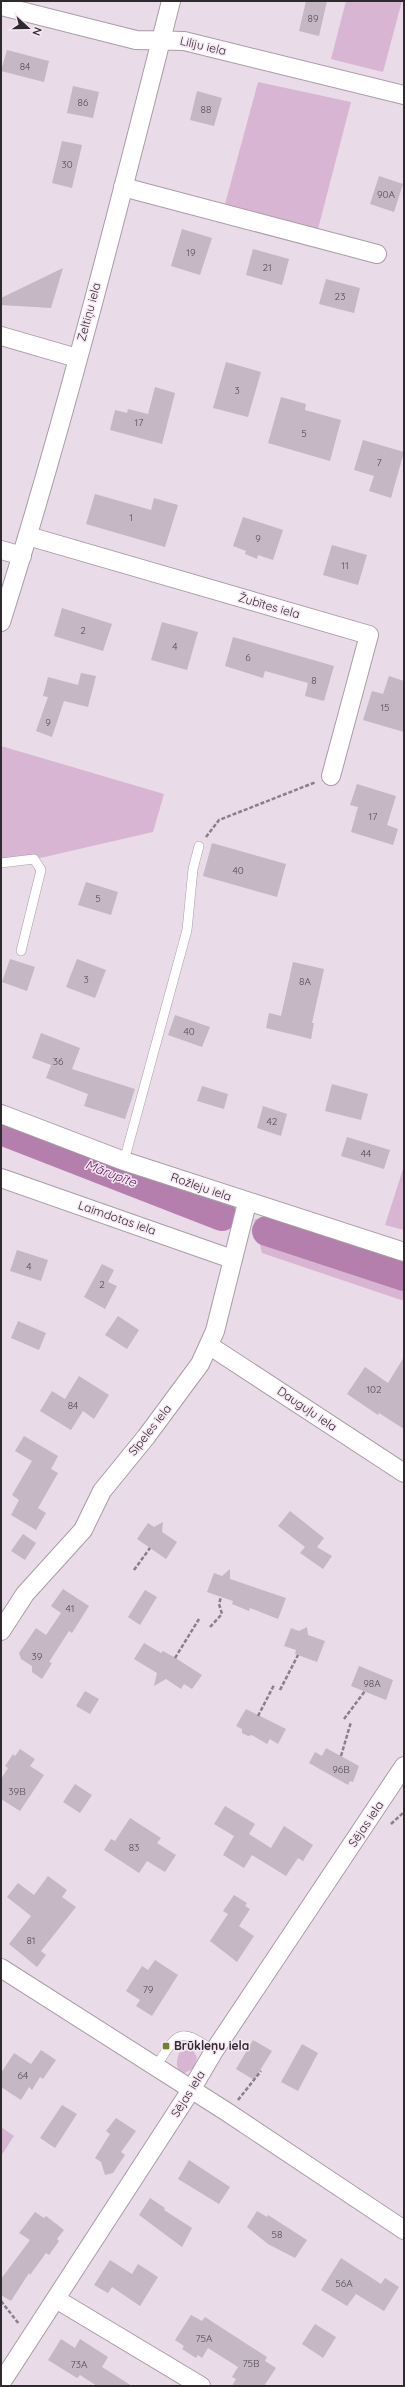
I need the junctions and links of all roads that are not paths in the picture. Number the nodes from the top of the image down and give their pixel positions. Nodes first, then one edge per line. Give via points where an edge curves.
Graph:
1 (170, 1) edge
2 (1, 6) edge
3 (161, 40) junction
4 (404, 95) edge
5 (123, 187) junction
6 (377, 254) dead end
7 (1, 336) edge
8 (77, 358) junction
9 (28, 536) junction
10 (1, 550) edge
11 (22, 556) junction
12 (1, 622) edge
13 (331, 776) road end
14 (199, 846) road end
15 (1, 863) edge
16 (20, 951) dead end
17 (1, 1114) edge
18 (124, 1161) junction
19 (1, 1178) edge
20 (248, 1203) junction
21 (404, 1252) edge
22 (232, 1259) junction
23 (210, 1346) junction
24 (404, 1474) edge
25 (1, 1631) edge
26 (404, 1766) edge
27 (1, 1968) edge
28 (214, 2051) junction
29 (156, 2066) junction
30 (191, 2090) junction
31 (404, 2230) edge
32 (56, 2299) junction
33 (1, 2383) edge
34 (201, 2386) edge

1 - 3 street, Zeltiņu iela
2 - 3 street, Liliju iela via 136,40
3 - 4 street, Liliju iela via 184,41
3 - 5 street, Zeltiņu iela
5 - 6 street
5 - 8 street, Zeltiņu iela
7 - 8 street
8 - 9 street, Zeltiņu iela
9 - 11 street, Zeltiņu iela
9 - 13 street, Žubītes iela via 369,635
10 - 11 street
11 - 12 street, Zeltiņu iela
14 - 18 lane via 193,869 187,930
15 - 16 lane via 34,859 41,870
17 - 18 street, Rožleju iela
18 - 20 street, Rožleju iela
19 - 22 street, Laimdotas iela
20 - 21 street, Rožleju iela
20 - 22 street, Sīpeles iela
22 - 23 street, Sīpeles iela
23 - 24 street, Dauguļu iela
23 - 25 street, Sīpeles iela via 200,1364 146,1437 102,1491 83,1530 25,1594
26 - 28 street, Sējas iela
27 - 29 street
28 - 29 lane via 193,2036 181,2035 171,2044
28 - 30 street, Sējas iela
29 - 30 street
30 - 31 street
30 - 32 street, Sējas iela
32 - 33 street, Sējas iela
32 - 34 street

